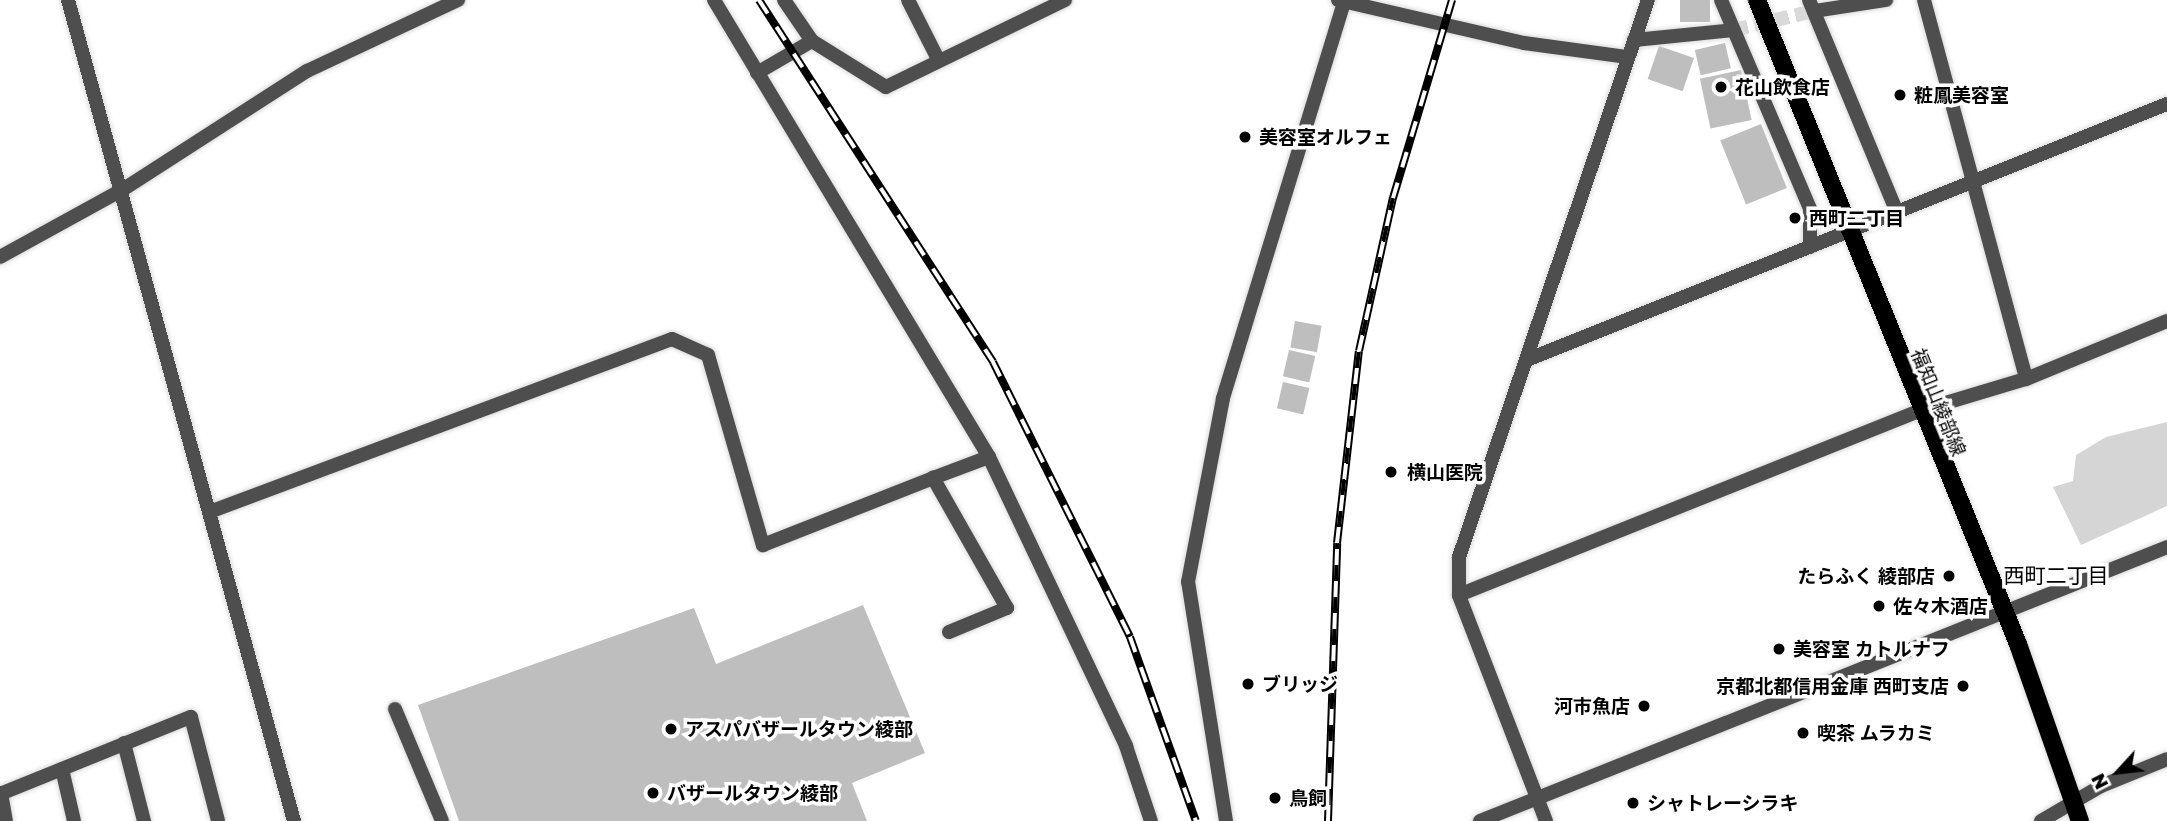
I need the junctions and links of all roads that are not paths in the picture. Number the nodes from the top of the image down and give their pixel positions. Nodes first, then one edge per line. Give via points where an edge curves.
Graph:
1 (68, 0) edge
2 (458, 0) edge
3 (714, 0) edge
4 (784, 0) edge
5 (908, 0) edge
6 (1065, 0) edge
7 (1648, 0) edge
8 (1721, 0) edge
9 (1886, 0) edge
10 (1924, 0) edge
11 (1342, 1) edge
12 (1758, 2) edge
13 (1812, 6) edge
14 (1734, 30) junction
15 (1634, 40) junction
16 (812, 41) junction
17 (1628, 57) junction
18 (939, 61) junction
19 (757, 73) junction
20 (2167, 104) edge
21 (1977, 180) junction
22 (122, 190) junction
23 (1897, 212) junction
24 (1848, 232) junction
25 (1810, 247) junction
26 (0, 257) edge
27 (2167, 321) edge
28 (1529, 359) junction
29 (2026, 379) junction
30 (1919, 411) junction
31 (989, 457) junction
32 (933, 478) junction
33 (212, 511) junction
34 (2167, 547) edge
35 (1459, 595) junction
36 (2003, 610) junction
37 (950, 632) dead end
38 (395, 709) dead end
39 (124, 744) junction
40 (2167, 759) edge
41 (62, 769) junction
42 (1, 794) edge
43 (1540, 801) junction
44 (2076, 802) junction
45 (6, 821) edge
46 (74, 821) edge
47 (144, 821) edge
48 (218, 821) edge
49 (294, 821) edge
50 (442, 821) edge
51 (1151, 821) edge
52 (1226, 821) edge
53 (1480, 821) edge
54 (1546, 821) edge
55 (2041, 821) edge
56 (2080, 821) edge

1 - 22 street
2 - 22 street via 307,71
3 - 19 street
4 - 16 street
5 - 18 street
6 - 18 street
7 - 15 street
8 - 14 street
9 - 13 street
10 - 21 street
11 - 17 street via 1524,43
11 - 52 street via 1223,398 1188,582
12 - 24 main road, 福知山綾部線
13 - 23 street
14 - 15 street
14 - 25 street via 1810,209
15 - 17 street
16 - 18 street via 886,87
16 - 19 street
17 - 28 street
19 - 31 street
20 - 21 street
21 - 23 street
21 - 29 street
22 - 26 street
22 - 33 street
23 - 24 street
24 - 25 street
24 - 30 main road, 福知山綾部線
25 - 28 street
27 - 29 street
28 - 35 street via 1459,556
29 - 30 street
30 - 35 street
30 - 36 main road, 福知山綾部線
31 - 32 street
31 - 51 street via 1126,746
32 - 33 street via 763,545 708,355 672,339
32 - 37 street via 1006,608
33 - 49 street
34 - 36 street
35 - 43 street
36 - 43 street
36 - 44 main road, 福知山綾部線
38 - 50 street
39 - 41 street
39 - 47 street
39 - 48 street via 191,717
40 - 44 street
41 - 42 street
41 - 46 street
42 - 45 street
43 - 53 street
43 - 54 street
44 - 55 street
44 - 56 main road, 福知山綾部線

